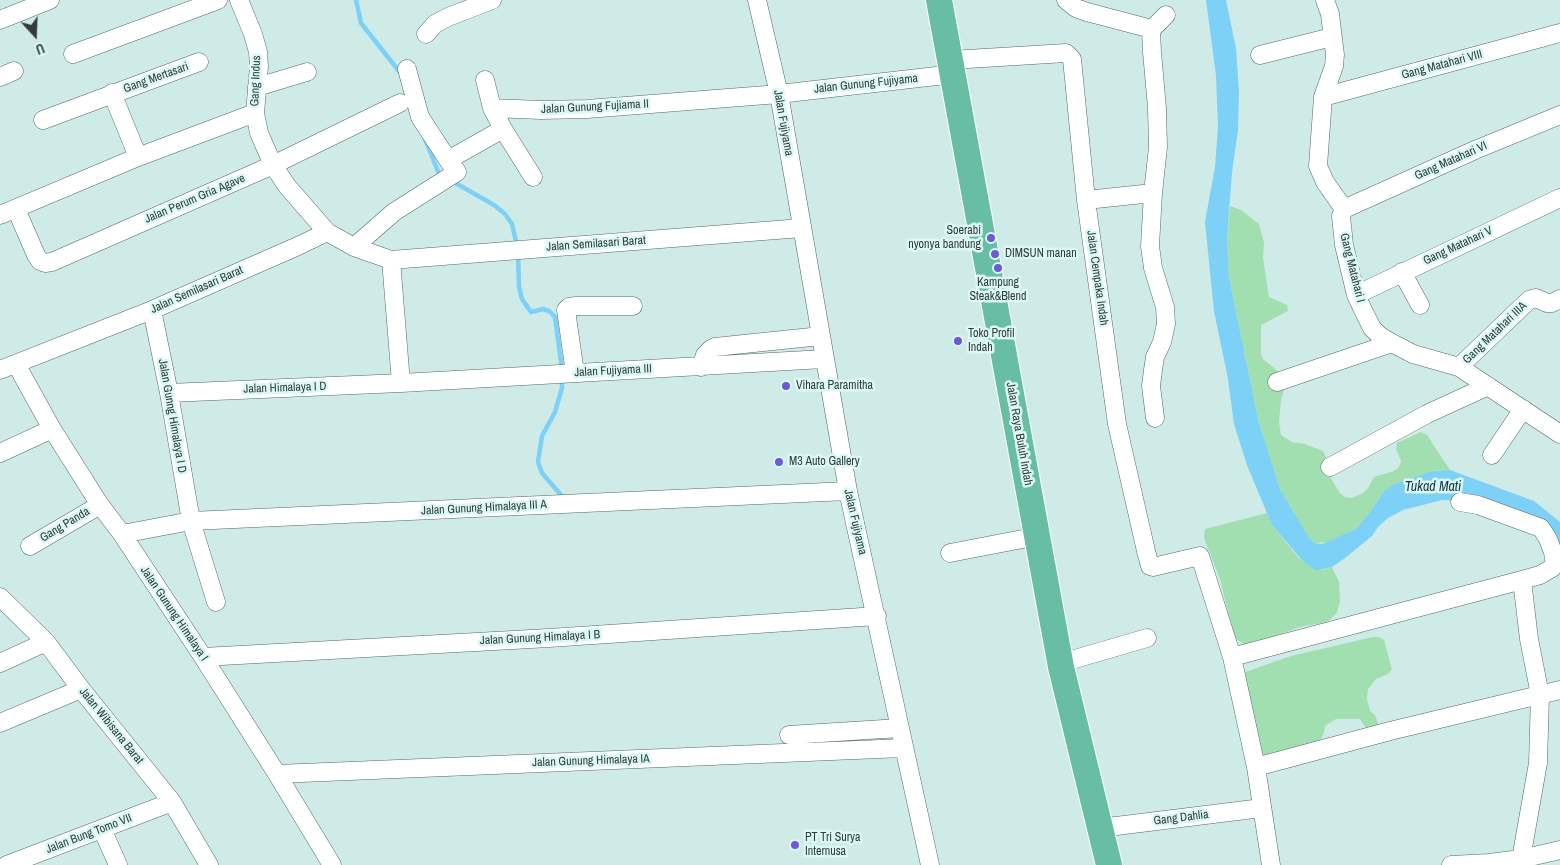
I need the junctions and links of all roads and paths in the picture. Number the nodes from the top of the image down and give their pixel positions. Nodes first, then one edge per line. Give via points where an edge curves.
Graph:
1 (50, 0) edge
2 (218, 0) edge
3 (239, 0) edge
4 (492, 0) edge
5 (757, 0) edge
6 (1066, 0) edge
7 (1325, 0) edge
8 (943, 1) edge
9 (1166, 15) dead end
10 (0, 20) edge
11 (1144, 27) dead end
12 (1560, 33) edge
13 (426, 34) dead end
14 (1332, 37) junction
15 (73, 54) dead end
16 (1260, 55) dead end
17 (199, 62) dead end
18 (953, 67) junction
19 (407, 69) dead end
20 (307, 72) dead end
21 (485, 80) dead end
22 (257, 87) junction
23 (112, 94) junction
24 (779, 94) junction
25 (1323, 97) junction
26 (400, 103) dead end
27 (492, 108) junction
28 (254, 113) junction
29 (1560, 115) edge
30 (42, 120) dead end
31 (503, 130) junction
32 (138, 158) junction
33 (448, 160) junction
34 (273, 165) junction
35 (533, 177) dead end
36 (1153, 193) junction
37 (1560, 198) edge
38 (1086, 200) junction
39 (1344, 209) junction
40 (8, 212) edge
41 (802, 228) junction
42 (327, 232) junction
43 (354, 247) junction
44 (391, 260) junction
45 (1402, 272) junction
46 (1356, 294) junction
47 (1560, 299) edge
48 (1420, 305) dead end
49 (632, 306) dead end
50 (152, 310) junction
51 (821, 336) junction
52 (1392, 343) junction
53 (824, 359) junction
54 (701, 366) junction
55 (1459, 367) junction
56 (5, 368) edge
57 (575, 373) junction
58 (1277, 382) dead end
59 (401, 383) junction
60 (1488, 386) junction
61 (169, 393) junction
62 (1523, 409) junction
63 (1155, 418) dead end
64 (1557, 427) edge
65 (52, 429) junction
66 (0, 453) edge
67 (1492, 455) dead end
68 (1330, 467) dead end
69 (848, 491) junction
70 (1460, 502) dead end
71 (100, 505) junction
72 (191, 521) junction
73 (122, 534) junction
74 (1038, 536) junction
75 (30, 546) dead end
76 (950, 553) dead end
77 (1522, 580) junction
78 (0, 597) edge
79 (216, 602) dead end
80 (876, 616) junction
81 (1147, 638) dead end
82 (46, 642) junction
83 (203, 657) junction
84 (1232, 657) junction
85 (0, 663) edge
86 (1061, 663) junction
87 (81, 689) junction
88 (1560, 690) edge
89 (1540, 695) junction
90 (0, 723) edge
91 (900, 728) junction
92 (789, 734) dead end
93 (904, 748) junction
94 (1256, 767) junction
95 (277, 774) junction
96 (172, 802) junction
97 (1262, 808) junction
98 (1100, 828) junction
99 (102, 829) junction
100 (1560, 850) edge
101 (1521, 858) junction
102 (7, 865) edge
103 (118, 865) edge
104 (209, 865) edge
105 (332, 865) edge
106 (930, 865) edge
107 (1109, 865) edge
108 (1271, 865) edge
109 (1451, 865) edge

1 - 10 street
2 - 15 street
3 - 22 street, Gang Indus via 258,52
4 - 13 street via 448,17
5 - 24 street, Jalan Fujiyama
6 - 11 street via 1087,12
7 - 14 street
8 - 18 highway, Jalan Raya Buluh Indah
9 - 36 street via 1151,30 1158,147
12 - 25 street, Gang Matahari VIII
14 - 16 street
14 - 25 street via 1334,66
17 - 23 street, Gang Mertasari
18 - 24 street, Jalan Gunung Fujiyama
18 - 38 street, Jalan Cempaka Indah via 1066,53 1070,56
18 - 74 highway, Jalan Raya Buluh Indah
19 - 33 street via 420,117
20 - 22 street
21 - 27 street
22 - 28 street, Gang Indus
23 - 30 street, Gang Mertasari
23 - 32 street, Gang Mertasari
24 - 27 street, Jalan Gunung Fujiama II via 586,109
24 - 41 street, Jalan Fujiyama
25 - 39 street via 1318,166
26 - 34 street, Jalan Perum Gria Agave
27 - 31 street
28 - 32 street
28 - 34 street, Gang Indus
29 - 39 street, Gang Matahari VI
31 - 33 street
31 - 35 street
32 - 40 street
33 - 43 street via 457,172 394,212
34 - 40 street, Jalan Perum Gria Agave via 52,262 40,261
34 - 42 street, Gang Indus
36 - 38 street
36 - 63 street via 1151,257 1166,324 1152,370
37 - 45 street, Gang Matahari V
38 - 84 street, Jalan Cempaka Indah via 1117,424 1150,566 1200,556
39 - 46 street, Gang Matahari I via 1341,224
41 - 44 street, Jalan Semilasari Barat
41 - 51 street, Jalan Fujiyama
42 - 43 street, Jalan Semilasari Barat
42 - 50 street, Jalan Semilasari Barat
43 - 44 street, Jalan Semilasari Barat
44 - 59 street
45 - 46 street, Gang Matahari V
45 - 48 street
46 - 52 street, Gang Matahari I via 1372,328
47 - 55 street, Gang Matahari IIIA via 1552,303 1536,298 1529,300
49 - 57 street via 576,306 566,310
50 - 56 street, Jalan Semilasari Barat
50 - 61 street, Jalan Gunng Himalaya I D
51 - 53 street, Jalan Fujiyama
51 - 54 street via 715,347 705,355
52 - 55 street, Gang Matahari I via 1413,354
52 - 58 street
53 - 54 street, Jalan Fujiyama III
53 - 69 street, Jalan Fujiyama
54 - 57 street, Jalan Fujiyama III
55 - 60 street, Gang Matahari I
56 - 65 street, Jalan Gunung Himalaya I
57 - 59 street, Jalan Fujiyama III
59 - 61 street, Jalan Himalaya I D
60 - 62 street, Gang Matahari I
60 - 68 street via 1427,414
61 - 72 street, Jalan Gunng Himalaya I D
62 - 64 street, Gang Matahari I
62 - 67 street
65 - 66 street
65 - 71 street, Jalan Gunung Himalaya I
69 - 72 street, Jalan Gunung Himalaya III A
69 - 80 street, Jalan Fujiyama
70 - 77 street via 1535,525 1545,533 1555,564 1547,571
71 - 73 street, Jalan Gunung Himalaya I
71 - 75 street, Gang Panda
72 - 73 street, Jalan Gunung Himalaya III A
72 - 79 street, Jalan Gunng Himalaya I D
73 - 83 street, Jalan Gunung Himalaya I
74 - 76 street
74 - 86 highway, Jalan Raya Buluh Indah
77 - 84 street
77 - 89 street
78 - 82 street, Jalan Wibisana Barat
80 - 83 street, Jalan Gunung Himalaya I B
80 - 91 street, Jalan Fujiyama
81 - 86 street
82 - 85 street
82 - 87 street, Jalan Wibisana Barat
83 - 95 street, Jalan Gunung Himalaya I
84 - 94 street
86 - 98 highway, Jalan Raya Buluh Indah
87 - 90 street
87 - 96 street, Jalan Wibisana Barat
88 - 89 street
89 - 94 street via 1390,730
89 - 101 street via 1538,763
91 - 92 street
91 - 93 street, Jalan Fujiyama
93 - 95 street, Jalan Gunung Himalaya IA
93 - 106 street, Jalan Fujiyama
94 - 97 street
95 - 105 street, Jalan Gunung Himalaya I
96 - 99 street, Jalan Bung Tomo VII
96 - 104 street, Jalan Wibisana Barat
97 - 98 street, Gang Dahlia
97 - 108 street
98 - 107 highway, Jalan Raya Buluh Indah
99 - 102 street, Jalan Bung Tomo VII
99 - 103 street
100 - 101 street
101 - 109 street

